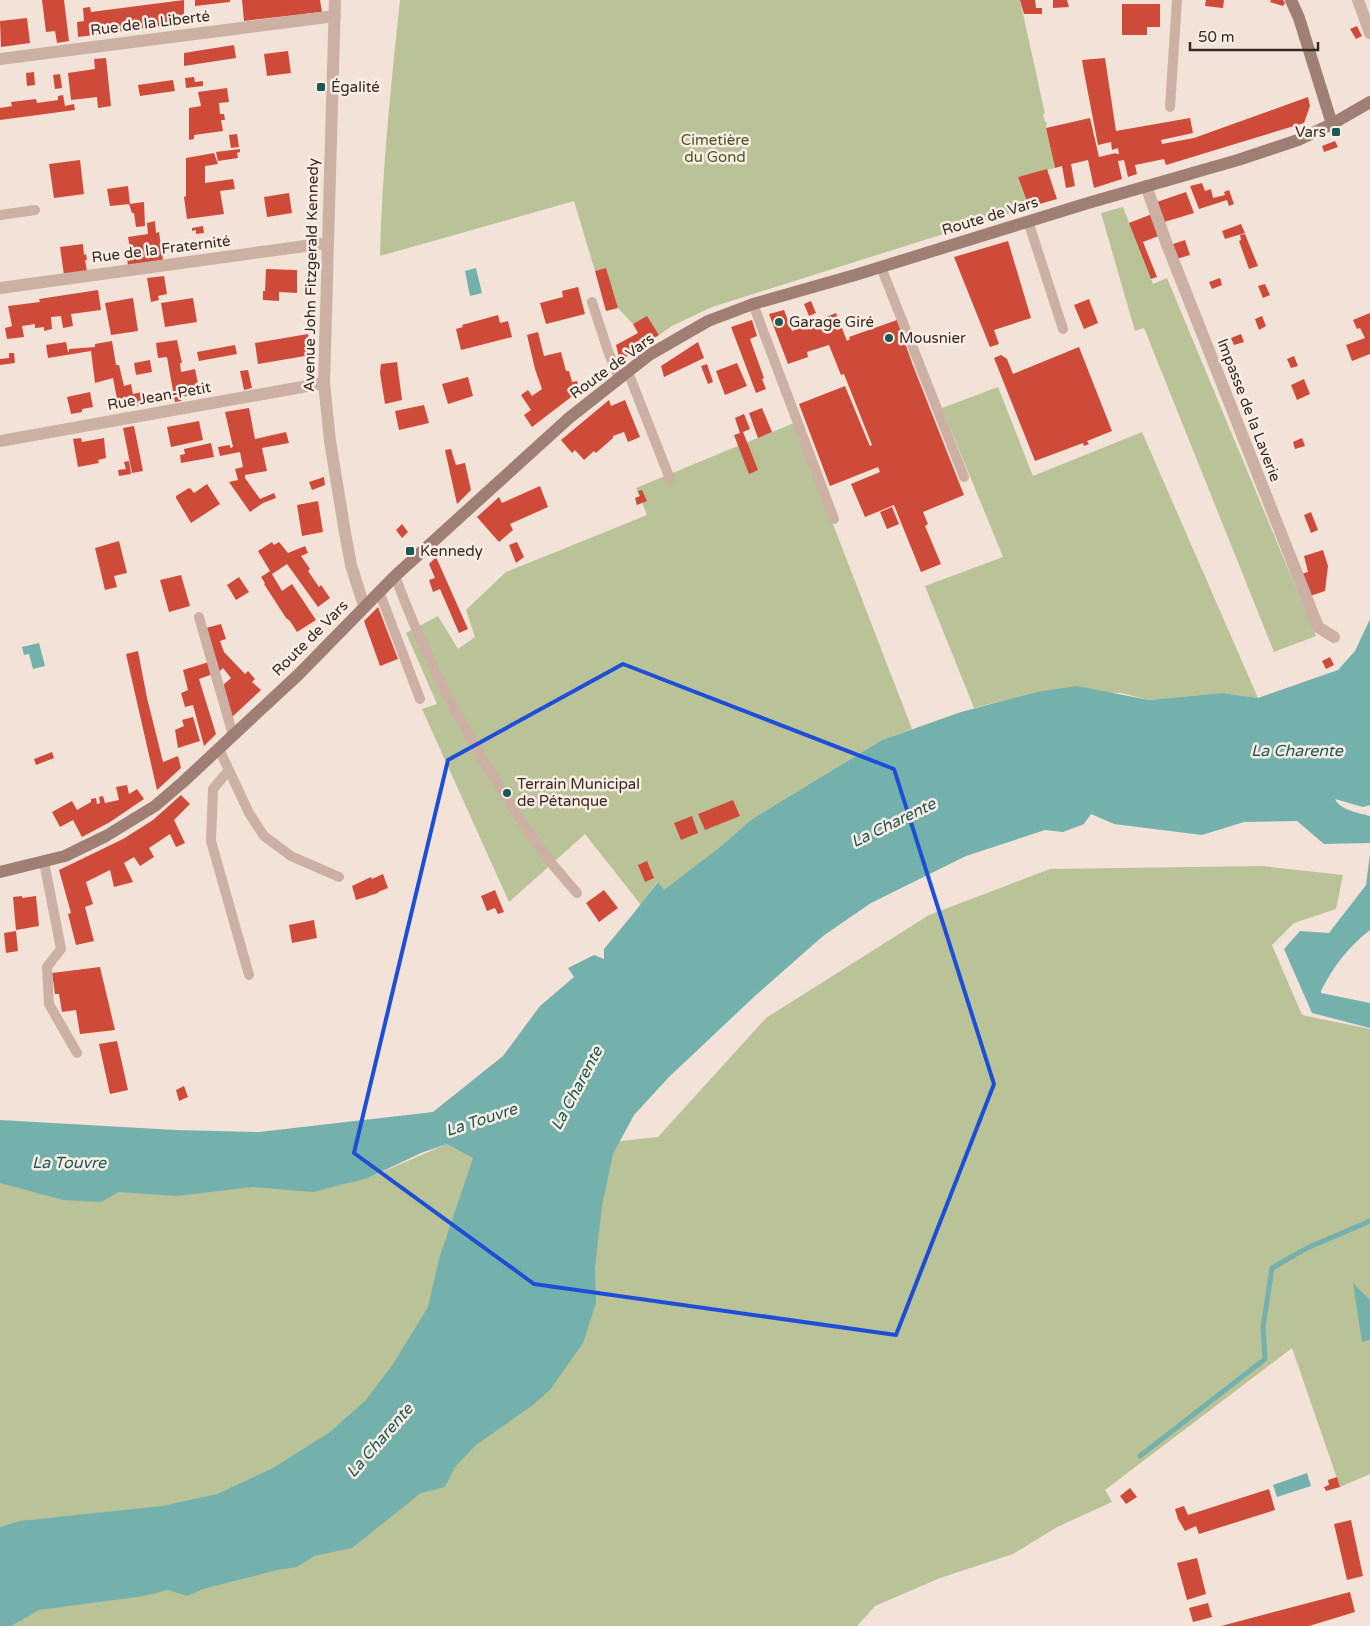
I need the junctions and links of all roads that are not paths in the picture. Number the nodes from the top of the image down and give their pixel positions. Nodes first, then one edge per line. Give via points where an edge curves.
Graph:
1 (335, 0) edge
2 (1177, 0) edge
3 (1291, 0) edge
4 (1363, 4) edge
5 (334, 16) junction
6 (1370, 33) edge
7 (0, 59) edge
8 (1370, 102) edge
9 (1170, 106) dead end
10 (1332, 124) junction
11 (1146, 186) junction
12 (35, 210) dead end
13 (0, 216) edge
14 (1028, 221) junction
15 (327, 243) junction
16 (881, 267) junction
17 (0, 288) edge
18 (592, 302) dead end
19 (753, 304) junction
20 (1063, 329) dead end
21 (624, 375) junction
22 (324, 384) junction
23 (0, 441) edge
24 (964, 477) dead end
25 (670, 479) dead end
26 (834, 519) dead end
27 (395, 576) junction
28 (378, 592) junction
29 (364, 606) junction
30 (199, 617) dead end
31 (1334, 637) dead end
32 (420, 699) dead end
33 (233, 735) junction
34 (219, 749) junction
35 (228, 771) junction
36 (44, 862) junction
37 (0, 872) edge
38 (339, 876) dead end
39 (577, 893) dead end
40 (249, 975) dead end
41 (77, 1053) dead end

1 - 5 street, Avenue John Fitzgerald Kennedy
2 - 9 lane
3 - 10 main road
4 - 6 street
5 - 7 street, Rue de la Liberté
5 - 15 street, Avenue John Fitzgerald Kennedy
8 - 10 main road, Route de Vars
10 - 11 main road, Route de Vars via 1298,140 1238,160
11 - 14 main road, Route de Vars
11 - 31 street, Impasse de la Laverie via 1318,627
12 - 13 lane
14 - 16 main road, Route de Vars
14 - 20 lane
15 - 17 street, Rue de la Fraternité
15 - 22 street, Avenue John Fitzgerald Kennedy
16 - 19 main road, Route de Vars
16 - 24 lane
18 - 21 lane via 608,351
19 - 21 main road, Route de Vars via 708,321 649,355
19 - 26 lane
21 - 25 lane
21 - 27 main road, Route de Vars via 569,418
22 - 23 street, Rue Jean-Petit
22 - 29 street, Avenue John Fitzgerald Kennedy via 345,533 351,566
27 - 28 main road, Route de Vars
27 - 39 lane via 413,625 481,759 543,853
28 - 29 main road, Route de Vars
28 - 32 lane
29 - 33 main road, Route de Vars
30 - 33 lane
33 - 34 main road, Route de Vars
34 - 35 lane
34 - 36 main road, Route de Vars via 155,806 106,836 65,856
35 - 38 lane via 264,836 291,856
35 - 40 lane via 213,789 211,841
36 - 37 main road, Route de Vars
36 - 41 lane via 61,949 47,967 49,1004

